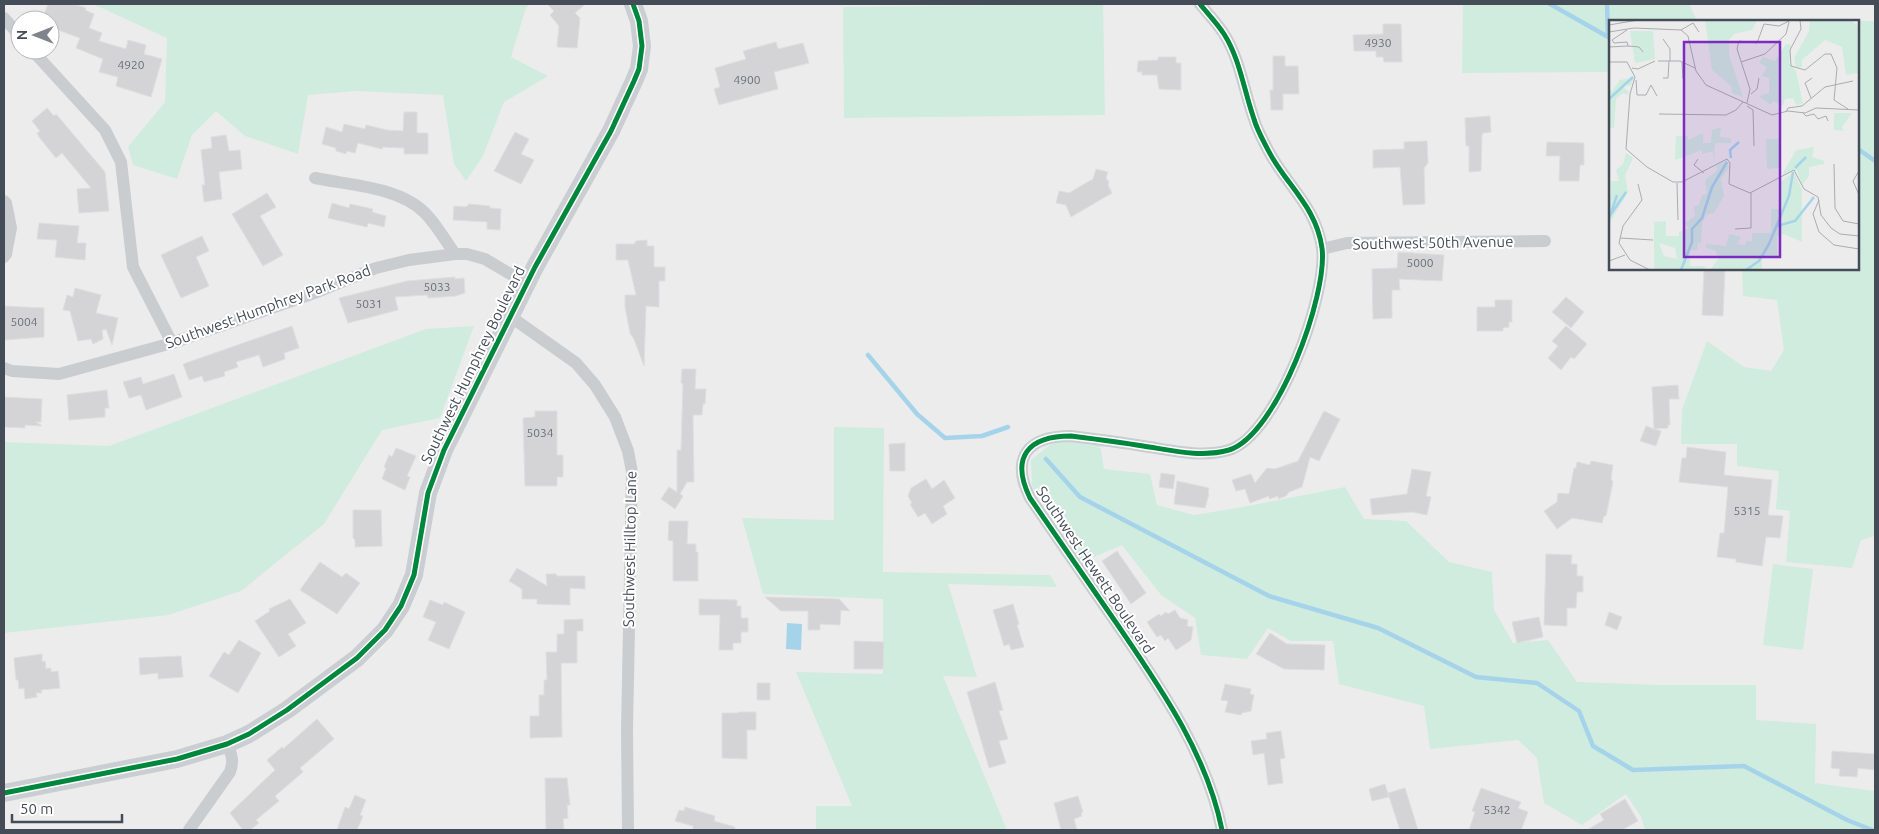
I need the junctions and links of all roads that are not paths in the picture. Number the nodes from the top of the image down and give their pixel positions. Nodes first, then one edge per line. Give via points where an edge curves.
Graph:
1 (633, 4) edge
2 (1200, 4) edge
3 (41, 60) edge
4 (315, 178) dead end
5 (4, 201) edge
6 (1545, 241) dead end
7 (1322, 249) junction
8 (455, 254) junction
9 (4, 257) edge
10 (527, 284) junction
11 (511, 317) junction
12 (172, 343) junction
13 (4, 368) edge
14 (227, 744) junction
15 (4, 793) edge
16 (189, 830) edge
17 (628, 830) edge
18 (1222, 830) edge

1 - 10 main road, Southwest Humphrey Boulevard via 642,33 639,69 611,131
2 - 7 street, Southwest Hewett Boulevard via 1224,34 1269,153 1310,212
3 - 12 street via 104,130 121,162 134,267
4 - 8 street via 395,194 411,201 425,213
5 - 9 street via 11,228
6 - 7 street, Southwest 50th Avenue via 1347,244
7 - 18 street, Southwest Hewett Boulevard via 1322,274 1313,311 1286,381 1260,426 1240,445 1222,451 1193,453 1059,436 1037,442 1021,462 1022,481 1030,498 1176,715 1195,751
8 - 10 street, Southwest Humphrey Park Road via 485,259
8 - 12 street, Southwest Humphrey Park Road via 376,268
10 - 11 main road, Southwest Humphrey Boulevard
11 - 14 main road, Southwest Humphrey Boulevard via 434,475 424,510 414,575 393,620 374,643 324,684 268,722
11 - 17 street, Southwest Hilltop Lane via 576,362 616,417 628,451 632,472
12 - 13 street, Southwest Humphrey Park Road via 58,374
14 - 15 main road, Southwest Humphrey Boulevard via 178,759
14 - 16 street via 233,764 230,772

